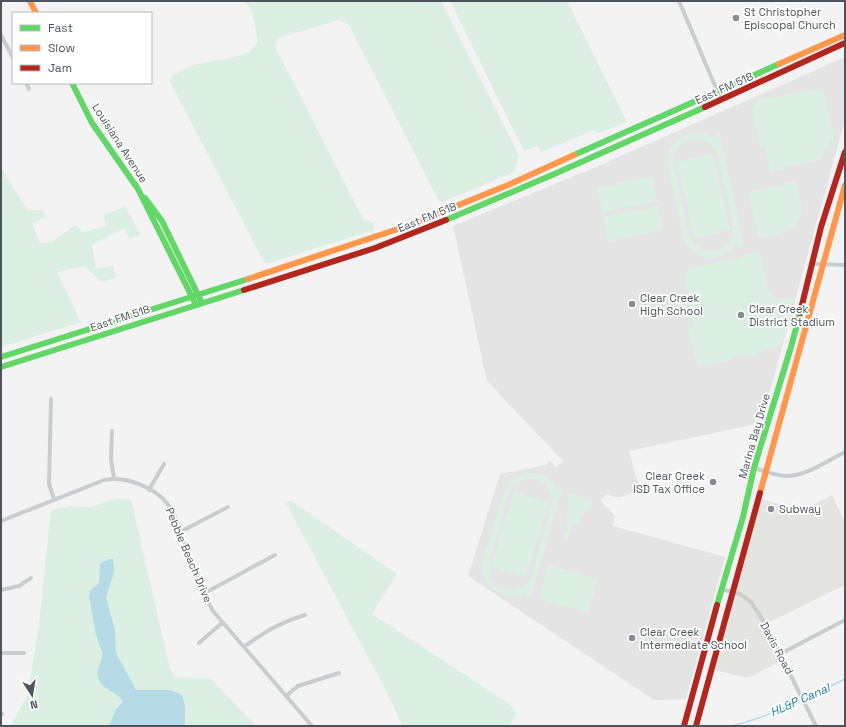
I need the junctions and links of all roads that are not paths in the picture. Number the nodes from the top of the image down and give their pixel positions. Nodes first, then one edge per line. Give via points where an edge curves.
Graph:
1 (30, 1) edge
2 (679, 1) edge
3 (36, 12) edge
4 (1, 35) edge
5 (844, 35) edge
6 (845, 43) edge
7 (12, 56) edge
8 (26, 84) edge
9 (72, 84) edge
10 (29, 89) dead end
11 (717, 91) junction
12 (721, 100) junction
13 (670, 111) junction
14 (675, 121) junction
15 (845, 152) edge
16 (573, 155) junction
17 (578, 164) junction
18 (508, 185) junction
19 (845, 186) edge
20 (510, 194) junction
21 (457, 205) junction
22 (460, 214) junction
23 (371, 238) junction
24 (374, 248) junction
25 (813, 264) junction
26 (824, 265) junction
27 (845, 265) edge
28 (287, 266) junction
29 (290, 275) junction
30 (195, 296) junction
31 (199, 304) junction
32 (108, 323) junction
33 (111, 332) junction
34 (791, 347) junction
35 (800, 350) junction
36 (1, 357) edge
37 (1, 367) edge
38 (51, 399) dead end
39 (770, 417) junction
40 (780, 419) junction
41 (112, 431) dead end
42 (845, 452) edge
43 (164, 464) dead end
44 (754, 468) junction
45 (766, 472) junction
46 (114, 478) junction
47 (149, 490) junction
48 (54, 499) junction
49 (228, 507) dead end
50 (743, 517) junction
51 (1, 521) edge
52 (753, 522) junction
53 (180, 532) junction
54 (735, 543) junction
55 (745, 545) junction
56 (275, 555) dead end
57 (31, 578) dead end
58 (721, 588) junction
59 (1, 590) edge
60 (733, 592) junction
61 (203, 594) junction
62 (305, 615) dead end
63 (845, 620) edge
64 (222, 623) junction
65 (199, 643) dead end
66 (244, 648) junction
67 (1, 653) edge
68 (24, 653) dead end
69 (780, 654) junction
70 (338, 673) dead end
71 (697, 675) junction
72 (710, 678) junction
73 (286, 696) junction
74 (312, 726) edge
75 (684, 726) edge
76 (696, 726) edge
77 (816, 726) edge

1 - 3 main road
2 - 11 street
4 - 7 street
5 - 11 main road, East FM 518
6 - 12 main road, East FM 518
8 - 10 street
9 - 30 main road, Louisiana Avenue via 92,124 140,193 156,228
11 - 12 street
11 - 13 main road, East FM 518
12 - 14 main road, East FM 518
13 - 14 main road
13 - 16 main road, East FM 518
14 - 17 main road, East FM 518
15 - 25 main road, Marina Bay Drive via 821,227
16 - 17 main road
16 - 18 main road, East FM 518
17 - 20 main road, East FM 518
18 - 20 main road
18 - 21 main road, East FM 518
19 - 26 main road, Marina Bay Drive
20 - 22 main road, East FM 518
21 - 22 main road
21 - 23 main road, East FM 518
22 - 24 main road, East FM 518
23 - 24 main road
23 - 28 main road, East FM 518
24 - 29 main road, East FM 518
25 - 26 street
25 - 34 main road, Marina Bay Drive
26 - 27 street
26 - 35 main road, Marina Bay Drive
28 - 29 main road
28 - 30 main road, East FM 518
29 - 31 main road, East FM 518
30 - 31 main road, Louisiana Avenue
30 - 32 main road, East FM 518
31 - 33 main road, East FM 518
32 - 33 main road
32 - 36 main road, East FM 518
33 - 37 main road, East FM 518
34 - 35 main road
34 - 39 main road, Marina Bay Drive
35 - 40 main road, Marina Bay Drive
38 - 48 street via 49,484
39 - 40 main road
39 - 44 main road, Marina Bay Drive
40 - 45 main road, Marina Bay Drive
41 - 46 street via 110,460
42 - 45 street via 793,476
43 - 47 street
44 - 45 street
44 - 50 main road, Marina Bay Drive
45 - 52 main road, Marina Bay Drive
46 - 47 street, Pebble Beach Drive via 130,480
46 - 48 street, Pebble Beach Drive
47 - 53 street, Pebble Beach Drive via 169,506
48 - 51 street, Pebble Beach Drive
49 - 53 street
50 - 52 main road
50 - 54 main road, Marina Bay Drive
52 - 55 main road, Marina Bay Drive
53 - 61 street, Pebble Beach Drive
54 - 55 main road
54 - 58 main road, Marina Bay Drive
55 - 60 main road, Marina Bay Drive
56 - 61 street
57 - 59 street via 19,586
58 - 60 street, Davis Road
58 - 71 main road, Marina Bay Drive
60 - 69 street, Davis Road via 751,602
60 - 72 main road, Marina Bay Drive
61 - 64 street, Pebble Beach Drive
62 - 66 street via 256,638
63 - 69 street
64 - 65 street
64 - 66 street, Pebble Beach Drive
66 - 73 street, Pebble Beach Drive
67 - 68 street
69 - 77 street, Davis Road
70 - 73 street via 298,686
71 - 72 main road
71 - 75 main road, Marina Bay Drive
72 - 76 main road, Marina Bay Drive
73 - 74 street, Pebble Beach Drive

